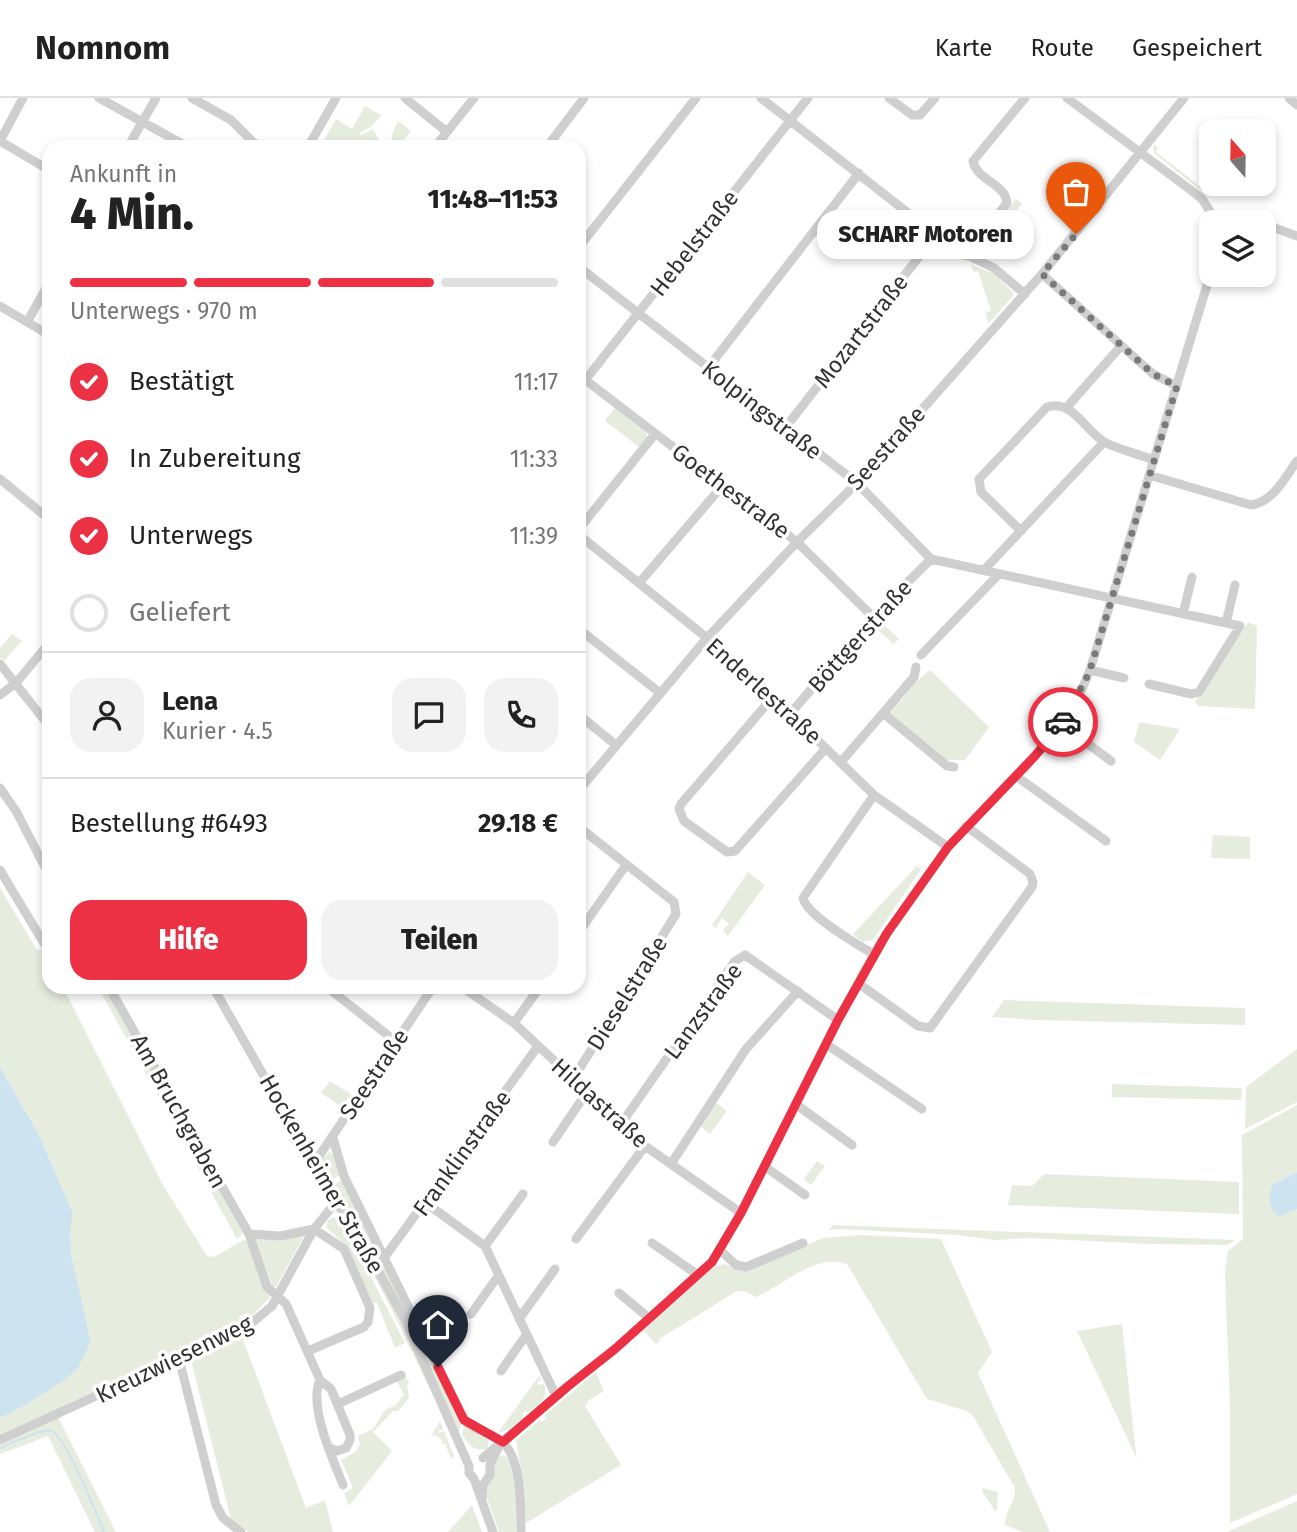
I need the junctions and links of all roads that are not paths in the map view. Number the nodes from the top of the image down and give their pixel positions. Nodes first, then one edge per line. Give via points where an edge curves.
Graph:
1 (23, 98) edge
2 (99, 98) edge
3 (156, 98) edge
4 (192, 98) edge
5 (336, 98) edge
6 (405, 98) edge
7 (474, 98) edge
8 (584, 98) edge
9 (696, 98) edge
10 (761, 98) edge
11 (808, 98) edge
12 (889, 98) edge
13 (935, 98) edge
14 (1025, 98) edge
15 (1068, 98) edge
16 (1184, 98) edge
17 (790, 121) junction
18 (142, 122) junction
19 (447, 132) junction
20 (132, 140) edge
21 (175, 140) edge
22 (248, 140) edge
23 (312, 140) edge
24 (441, 140) edge
25 (552, 140) edge
26 (0, 141) edge
27 (1142, 152) junction
28 (42, 166) edge
29 (859, 173) junction
30 (1210, 210) edge
31 (1276, 229) edge
32 (936, 235) junction
33 (1297, 236) edge
34 (586, 238) edge
35 (966, 256) junction
36 (586, 272) edge
37 (1042, 274) junction
38 (1207, 287) edge
39 (1025, 294) junction
40 (42, 295) edge
41 (1, 310) edge
42 (639, 314) junction
43 (27, 322) junction
44 (42, 331) edge
45 (1121, 345) junction
46 (708, 368) junction
47 (586, 375) edge
48 (586, 385) edge
49 (1177, 386) junction
50 (1068, 407) junction
51 (785, 428) junction
52 (655, 434) junction
53 (1104, 442) junction
54 (1154, 460) junction
55 (1297, 461) edge
56 (1149, 475) junction
57 (0, 479) edge
58 (857, 483) junction
59 (723, 485) junction
60 (42, 513) edge
61 (586, 520) edge
62 (1021, 531) junction
63 (586, 540) edge
64 (797, 542) junction
65 (931, 559) junction
66 (985, 570) junction
67 (999, 573) junction
68 (1192, 577) dead end
69 (640, 582) junction
70 (1235, 585) dead end
71 (1112, 598) junction
72 (1183, 614) junction
73 (873, 617) junction
74 (1226, 623) junction
75 (586, 635) edge
76 (707, 638) junction
77 (42, 651) edge
78 (921, 655) dead end
79 (0, 664) edge
80 (916, 667) dead end
81 (1090, 670) junction
82 (1124, 678) dead end
83 (16, 683) junction
84 (1149, 684) dead end
85 (660, 693) junction
86 (0, 695) edge
87 (773, 697) junction
88 (790, 713) junction
89 (883, 713) junction
90 (42, 717) edge
91 (586, 721) edge
92 (1062, 725) junction
93 (617, 745) junction
94 (826, 748) junction
95 (1111, 761) dead end
96 (841, 762) junction
97 (954, 767) dead end
98 (1016, 776) junction
99 (586, 782) edge
100 (0, 788) edge
101 (874, 795) junction
102 (966, 826) junction
103 (586, 833) edge
104 (1106, 841) dead end
105 (948, 847) junction
106 (42, 861) edge
107 (626, 866) junction
108 (0, 870) edge
109 (586, 922) edge
110 (42, 940) edge
111 (873, 954) junction
112 (858, 983) junction
113 (798, 991) junction
114 (113, 994) edge
115 (217, 994) edge
116 (336, 994) edge
117 (428, 994) edge
118 (472, 994) edge
119 (535, 994) edge
120 (838, 1020) junction
121 (514, 1023) junction
122 (395, 1041) junction
123 (826, 1044) junction
124 (538, 1046) junction
125 (573, 1079) junction
126 (587, 1092) junction
127 (797, 1105) junction
128 (922, 1109) dead end
129 (621, 1124) junction
130 (333, 1138) junction
131 (553, 1142) dead end
132 (852, 1145) dead end
133 (645, 1146) junction
134 (315, 1162) junction
135 (671, 1164) junction
136 (764, 1166) junction
137 (523, 1194) dead end
138 (805, 1195) dead end
139 (336, 1202) junction
140 (426, 1203) junction
141 (741, 1213) junction
142 (314, 1229) junction
143 (249, 1234) junction
144 (576, 1239) dead end
145 (803, 1243) dead end
146 (652, 1244) dead end
147 (485, 1246) junction
148 (720, 1250) junction
149 (384, 1258) junction
150 (555, 1269) dead end
151 (698, 1275) junction
152 (498, 1276) junction
153 (619, 1293) dead end
154 (278, 1295) junction
155 (471, 1314) dead end
156 (649, 1318) junction
157 (519, 1319) junction
158 (526, 1335) junction
159 (308, 1351) junction
160 (179, 1359) junction
161 (501, 1371) dead end
162 (401, 1375) dead end
163 (320, 1380) junction
164 (556, 1396) junction
165 (338, 1405) junction
166 (0, 1440) edge
167 (458, 1442) junction
168 (502, 1444) junction
169 (328, 1447) junction
170 (484, 1460) junction
171 (469, 1466) junction
172 (474, 1479) junction
173 (485, 1480) junction
174 (343, 1485) dead end
175 (482, 1501) junction
176 (241, 1532) edge
177 (493, 1532) edge
178 (521, 1532) edge

1 - 26 street
2 - 18 street
3 - 18 street
4 - 22 street via 230,120
5 - 23 street
6 - 19 street
7 - 19 street
8 - 25 street
9 - 34 street
10 - 17 street
11 - 17 street, Hebelstraße
12 - 13 street via 912,115 920,115
14 - 35 street via 973,161 975,169 1005,194 1007,202
15 - 27 street
16 - 27 street, Seestraße
17 - 29 street
17 - 42 street, Hebelstraße
18 - 20 street
18 - 21 street
19 - 24 street
26 - 28 street
27 - 30 street
27 - 37 street, Seestraße
29 - 32 street
29 - 46 street
31 - 33 street
32 - 35 street
32 - 51 street, Mozartstraße
35 - 39 street via 994,268
36 - 42 street, Kolpingstraße
37 - 39 street, Seestraße
37 - 45 street
38 - 49 street
39 - 58 street, Seestraße
40 - 43 street
41 - 43 street
42 - 46 street, Kolpingstraße
42 - 47 street, Hebelstraße
43 - 44 street
45 - 49 street via 1153,374
45 - 50 street
46 - 51 street, Kolpingstraße
48 - 52 street, Goethestraße
49 - 54 street
50 - 53 street
50 - 62 street via 1054,405 1041,411 979,480 981,492
51 - 58 street, Kolpingstraße
52 - 59 street, Goethestraße
52 - 61 street
53 - 54 street
53 - 62 street
54 - 56 street
55 - 56 street via 1273,495 1251,505
56 - 71 street
57 - 60 street
58 - 64 street, Seestraße
58 - 65 street, Kolpingstraße
59 - 64 street, Goethestraße
59 - 69 street
62 - 66 street
63 - 69 street, Enderlestraße
64 - 73 street, Goethestraße
64 - 76 street, Seestraße
65 - 66 street
65 - 73 street, Böttgerstraße
66 - 67 street
67 - 71 street
67 - 78 street
68 - 72 street
69 - 76 street, Enderlestraße
70 - 74 street
71 - 72 street
71 - 81 street
72 - 74 street
73 - 88 street, Böttgerstraße
74 - 84 street via 1240,626 1199,692
75 - 85 street
76 - 85 street, Seestraße
76 - 87 street, Enderlestraße
77 - 83 street
79 - 83 street
80 - 89 street via 914,677
81 - 82 street
81 - 92 street
83 - 86 street
83 - 90 street
85 - 93 street, Seestraße
87 - 88 street, Enderlestraße
87 - 94 street via 681,804 684,821 727,852 735,851
88 - 94 street, Enderlestraße
89 - 96 street
89 - 97 street
91 - 93 street
92 - 95 street
92 - 98 street
93 - 99 street, Seestraße
94 - 96 street, Enderlestraße
96 - 101 street, Enderlestraße
98 - 102 street
98 - 104 street
100 - 106 street
101 - 105 street, Enderlestraße
101 - 111 street via 803,898 808,908
102 - 105 street
102 - 112 street via 1030,874 1032,887 930,1028 918,1026
103 - 107 street
105 - 111 street
107 - 109 street
107 - 125 street, Dieselstraße via 674,902 676,914
108 - 110 street
111 - 112 street
112 - 120 street
113 - 120 street, Lanzstraße
113 - 129 street, Lanzstraße via 750,958 735,961
113 - 135 street via 746,1049
114 - 143 street, Am Bruchgraben
115 - 134 street, Hockenheimer Straße
116 - 122 street
117 - 122 street, Seestraße
118 - 121 street, Hildastraße
119 - 121 street
120 - 123 street
121 - 124 street, Hildastraße
122 - 130 street, Seestraße
123 - 127 street
123 - 128 street
124 - 125 street, Hildastraße
124 - 140 street, Franklinstraße
125 - 126 street, Hildastraße
126 - 129 street, Hildastraße
126 - 131 street
127 - 132 street
127 - 136 street
129 - 133 street, Hildastraße
130 - 134 street, Seestraße
130 - 149 street, Hockenheimer Straße via 344,1176
133 - 135 street, Hildastraße
133 - 144 street
134 - 139 street, Hockenheimer Straße
135 - 141 street, Hildastraße
136 - 138 street
136 - 141 street
137 - 147 street
139 - 142 street, Kreuzwiesenweg
139 - 167 street, Hockenheimer Straße via 404,1318
140 - 147 street
140 - 149 street, Franklinstraße
141 - 148 street
142 - 143 street via 280,1236
142 - 154 street, Kreuzwiesenweg
142 - 159 street via 344,1249 370,1315 364,1327
143 - 154 street, Am Bruchgraben via 267,1287
145 - 148 street via 746,1267 736,1265
146 - 151 street
147 - 152 street
148 - 151 street
149 - 168 street, Hockenheimer Straße via 464,1420
150 - 157 street
151 - 156 street
152 - 155 street
152 - 157 street
153 - 156 street
154 - 159 street, Am Bruchgraben
154 - 160 street, Kreuzwiesenweg via 267,1312 247,1327
156 - 164 street
157 - 158 street
158 - 161 street
158 - 164 street
159 - 163 street, Am Bruchgraben
160 - 166 street, Kreuzwiesenweg
160 - 176 street via 216,1505 223,1518
162 - 165 street
163 - 165 street via 331,1389
163 - 169 street via 315,1394
164 - 168 street
165 - 169 street via 350,1440 346,1448 337,1451
167 - 170 street, Hockenheimer Straße
167 - 171 street, Hockenheimer Straße
168 - 170 street
168 - 178 street via 510,1450 521,1494
169 - 174 street
170 - 171 street via 473,1460
170 - 173 street via 490,1475
171 - 172 street
172 - 173 street
172 - 175 street
173 - 175 street
175 - 177 street

